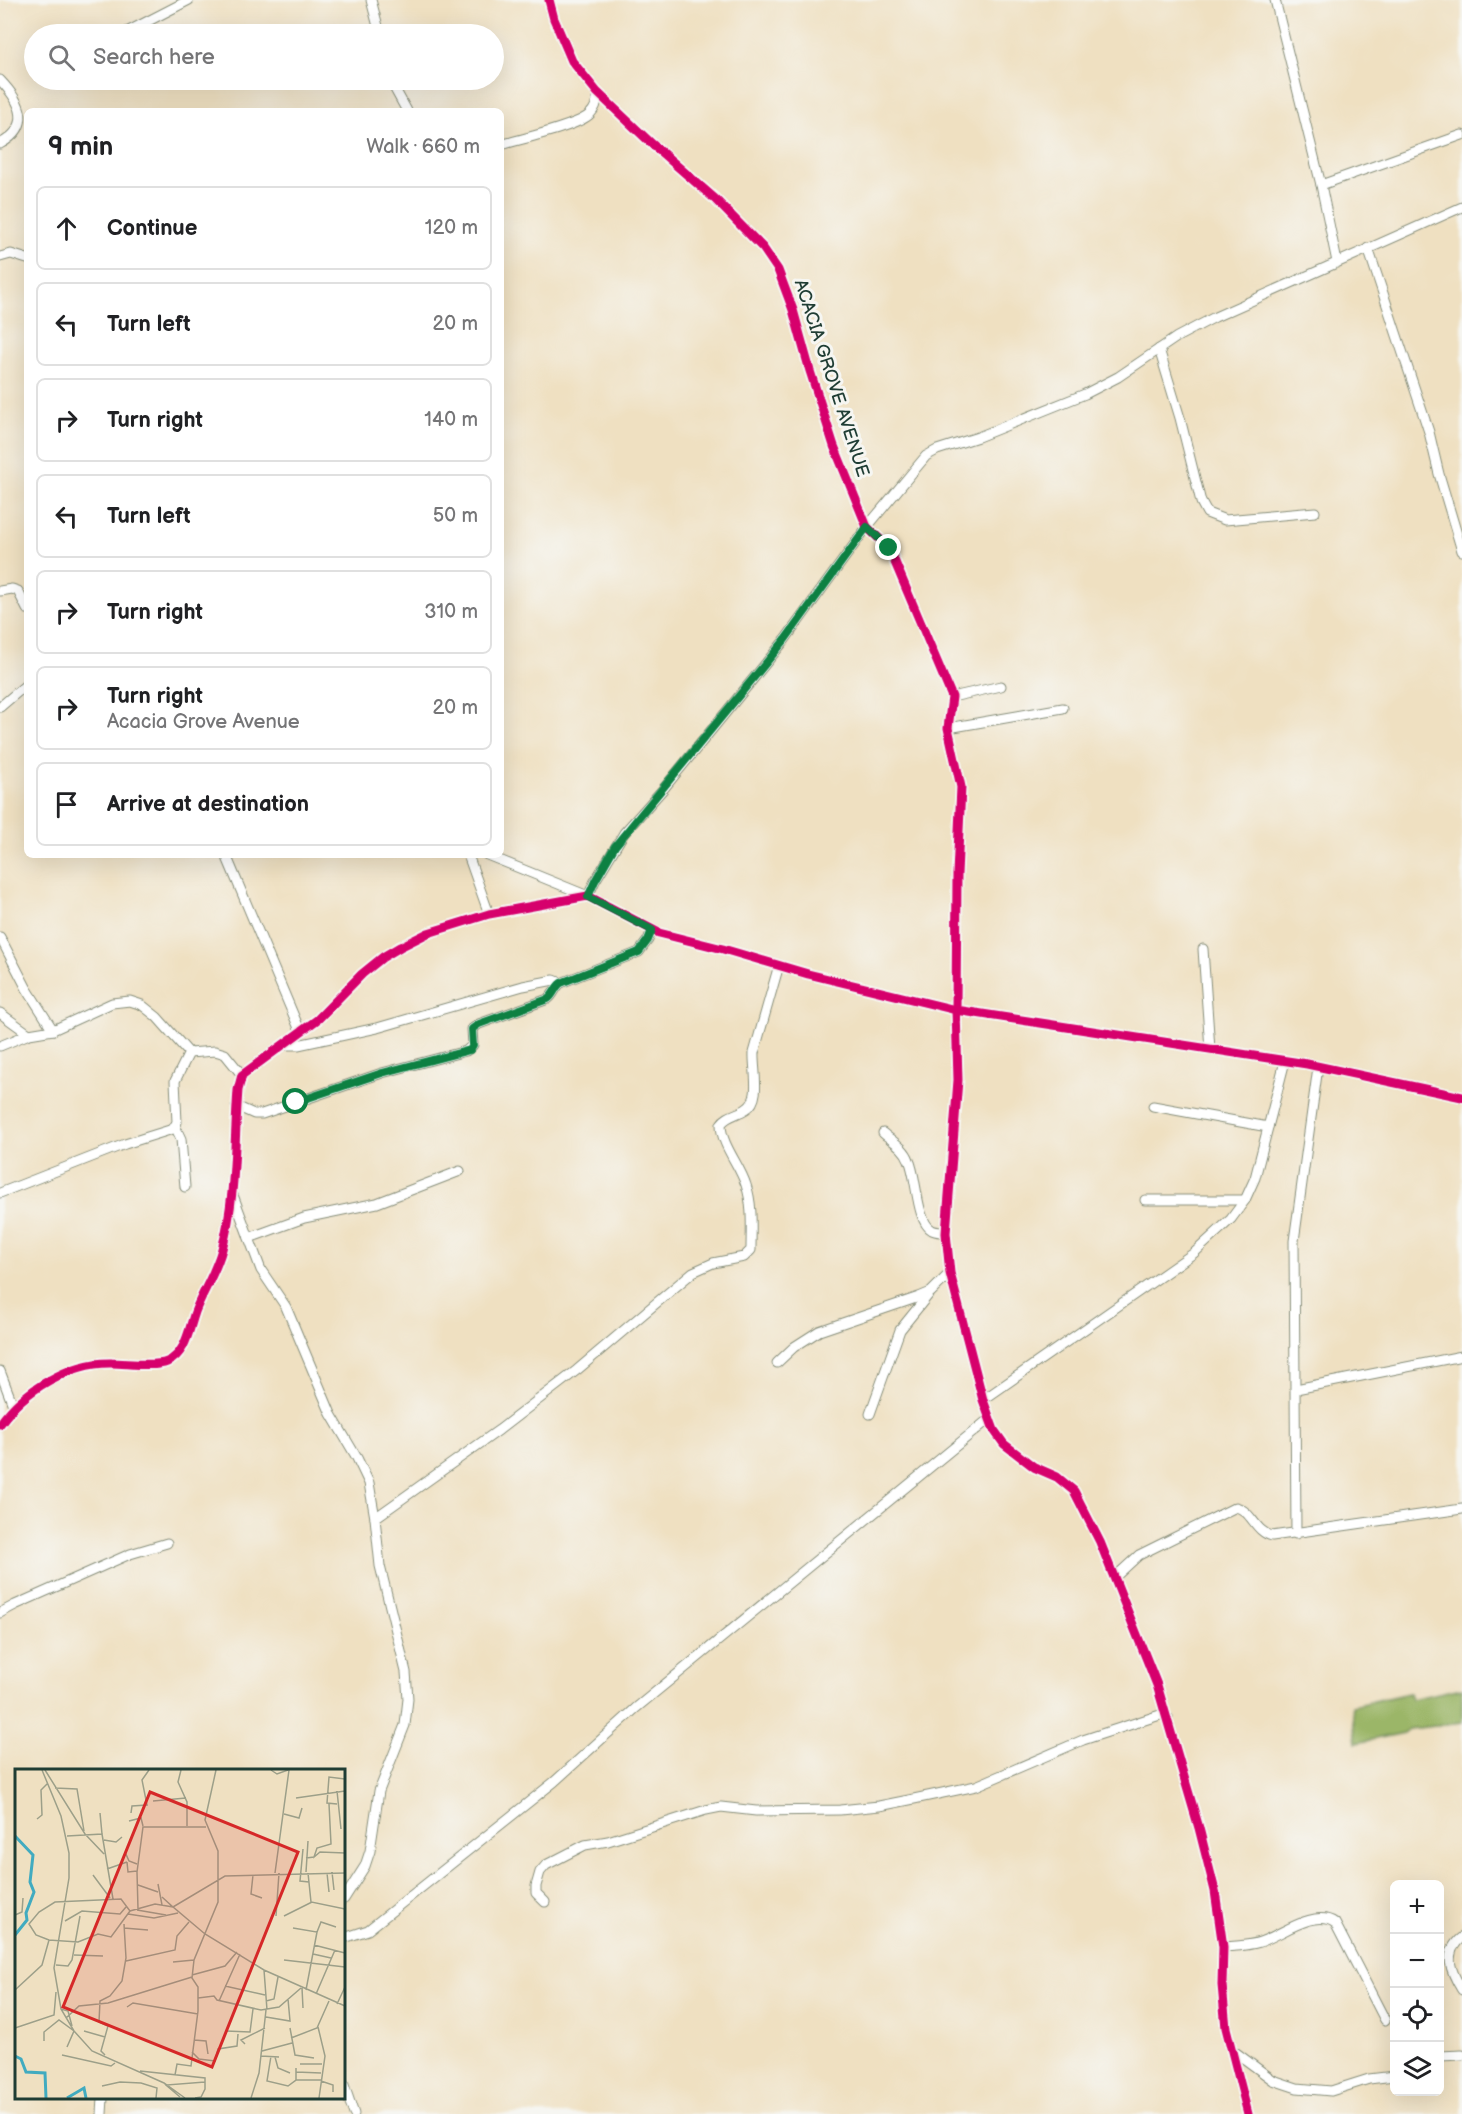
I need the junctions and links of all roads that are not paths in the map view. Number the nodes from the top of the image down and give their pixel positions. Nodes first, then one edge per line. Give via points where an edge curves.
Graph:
1 (189, 0) edge
2 (371, 0) edge
3 (549, 0) edge
4 (1275, 0) edge
5 (142, 24) edge
6 (377, 24) edge
7 (0, 80) edge
8 (395, 90) edge
9 (597, 92) junction
10 (405, 108) edge
11 (1462, 135) edge
12 (0, 144) edge
13 (504, 144) edge
14 (1321, 185) junction
15 (1462, 207) edge
16 (1368, 248) junction
17 (0, 257) edge
18 (24, 258) edge
19 (1337, 262) junction
20 (1159, 349) junction
21 (1315, 512) dead end
22 (867, 527) junction
23 (1462, 551) edge
24 (0, 591) edge
25 (24, 603) edge
26 (1001, 686) dead end
27 (24, 687) edge
28 (952, 697) junction
29 (0, 707) edge
30 (1063, 708) dead end
31 (948, 728) junction
32 (227, 858) edge
33 (469, 858) edge
34 (494, 858) edge
35 (588, 897) junction
36 (489, 914) junction
37 (652, 930) junction
38 (0, 937) edge
39 (1203, 950) dead end
40 (778, 965) junction
41 (561, 983) junction
42 (956, 1010) junction
43 (0, 1013) edge
44 (53, 1030) junction
45 (301, 1033) junction
46 (29, 1034) junction
47 (0, 1046) edge
48 (282, 1046) junction
49 (1210, 1049) junction
50 (189, 1053) junction
51 (1285, 1061) junction
52 (1318, 1066) junction
53 (242, 1075) junction
54 (1462, 1097) edge
55 (237, 1106) junction
56 (1153, 1106) dead end
57 (176, 1126) junction
58 (1268, 1126) junction
59 (883, 1133) dead end
60 (460, 1171) dead end
61 (184, 1187) dead end
62 (232, 1191) junction
63 (0, 1193) edge
64 (1145, 1200) dead end
65 (1245, 1200) junction
66 (946, 1233) junction
67 (249, 1238) junction
68 (950, 1273) junction
69 (931, 1292) junction
70 (1462, 1356) edge
71 (777, 1363) dead end
72 (0, 1371) edge
73 (1296, 1389) junction
74 (983, 1400) junction
75 (14, 1408) junction
76 (870, 1414) dead end
77 (989, 1419) junction
78 (0, 1424) edge
79 (1462, 1509) edge
80 (375, 1518) junction
81 (1296, 1534) junction
82 (167, 1543) dead end
83 (1115, 1577) junction
84 (0, 1613) edge
85 (1168, 1717) junction
86 (345, 1897) edge
87 (545, 1902) dead end
88 (1462, 1937) edge
89 (345, 1938) edge
90 (1223, 1947) junction
91 (1462, 1990) edge
92 (1385, 2020) dead end
93 (1231, 2049) junction
94 (1462, 2055) edge
95 (1444, 2056) edge
96 (1390, 2077) edge
97 (345, 2088) edge
98 (103, 2099) edge
99 (102, 2114) edge
100 (354, 2114) edge
101 (1248, 2114) edge

1 - 5 street
2 - 6 street
3 - 9 street, ACACIA GROVE AVENUE via 572,61
4 - 14 street
7 - 12 street via 16,100 22,117 19,130
8 - 10 street
9 - 13 street via 595,108 582,120
9 - 22 street, ACACIA GROVE AVENUE via 715,199 763,248 778,270 794,310 834,446
11 - 14 street
14 - 19 street
15 - 16 street
16 - 19 street
16 - 23 street via 1429,432
17 - 18 street via 11,254
19 - 20 street via 1215,317
20 - 21 street via 1207,513 1225,520
20 - 22 street via 1085,394 926,456
22 - 28 street, ACACIA GROVE AVENUE via 889,548
22 - 35 street via 784,641 624,833
24 - 25 street via 18,591
26 - 28 street
27 - 29 street
28 - 31 street
30 - 31 street
31 - 42 street via 961,787
32 - 45 street
33 - 36 street
34 - 35 street
35 - 36 street
35 - 37 street
36 - 45 street via 428,933 383,957
37 - 40 street
37 - 41 street via 639,952
38 - 44 street
39 - 49 street
40 - 42 street
40 - 80 street via 754,1053 754,1101 721,1124 746,1184 751,1250 744,1257 693,1272 577,1370
41 - 48 street via 554,980 523,986 377,1028
41 - 55 street via 548,999 475,1026 473,1045 466,1051 382,1073 262,1114
42 - 49 street
42 - 66 street via 958,1080
43 - 46 street
44 - 46 street
44 - 50 street via 112,1003 130,1001 157,1017
45 - 48 street
46 - 47 street
48 - 53 street
49 - 51 street
50 - 53 street via 225,1054
50 - 57 street via 175,1081
51 - 52 street
51 - 58 street
52 - 54 street
52 - 73 street via 1294,1242
53 - 55 street
55 - 62 street
56 - 58 street
57 - 61 street via 181,1139
57 - 63 street
58 - 65 street via 1255,1178
59 - 66 street via 904,1151 910,1162 926,1224 932,1230
60 - 67 street via 377,1203 304,1218
62 - 67 street
62 - 75 street via 217,1266 187,1340 172,1360 159,1364 89,1365 49,1381
64 - 65 street
65 - 74 street via 1231,1219 1194,1253
66 - 68 street
67 - 80 street via 261,1270 286,1307 331,1414 362,1466
68 - 69 street
68 - 74 street
69 - 71 street via 819,1331
69 - 76 street via 900,1330
70 - 73 street
72 - 75 street
73 - 81 street
74 - 77 street
75 - 78 street
77 - 83 street via 1004,1444 1074,1491
77 - 89 street via 636,1708 545,1789 368,1930
79 - 81 street
80 - 86 street via 380,1566 401,1650 408,1699 405,1725 379,1791 370,1851
81 - 83 street via 1266,1534 1236,1507 1144,1552
82 - 84 street via 130,1554
83 - 85 street
85 - 87 street via 1160,1715 1083,1740 976,1786 858,1809 756,1811 721,1807 585,1845 540,1872 536,1893
85 - 90 street via 1210,1866
88 - 91 street via 1449,1954 1453,1974
90 - 92 street via 1258,1943 1312,1919 1329,1919 1335,1923
90 - 93 street via 1224,2012
93 - 96 street via 1273,2080 1297,2088 1331,2091
93 - 101 street
94 - 95 street
97 - 100 street
98 - 99 street

